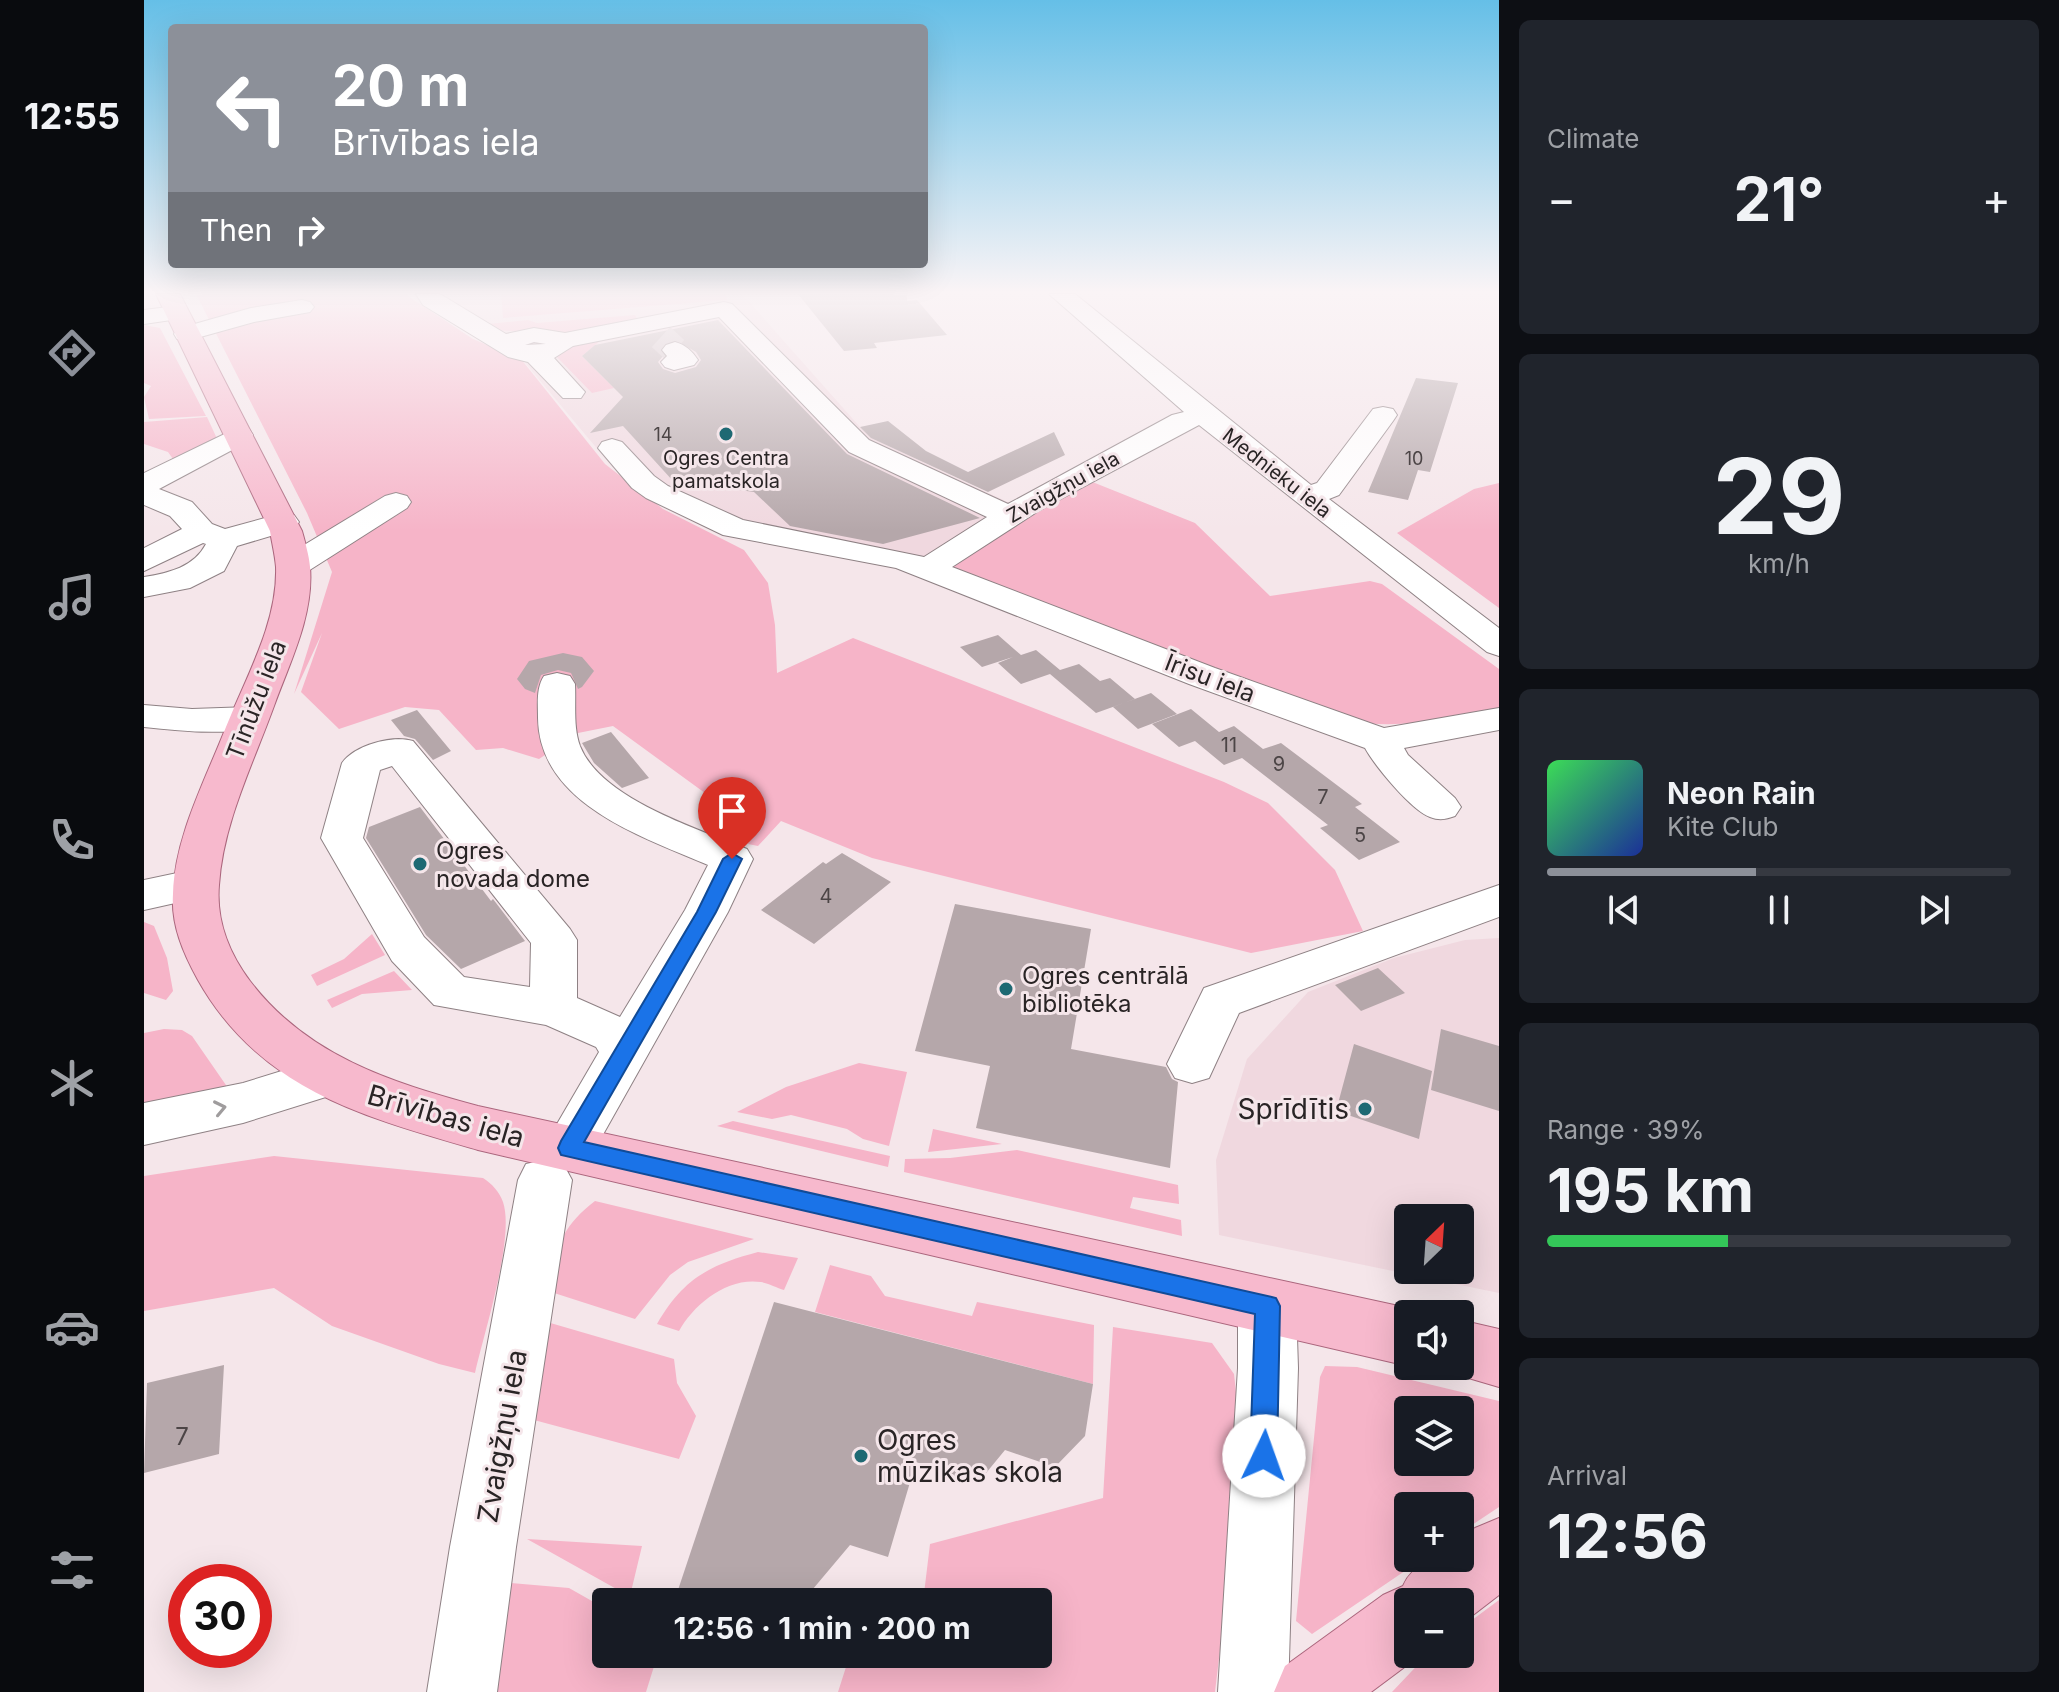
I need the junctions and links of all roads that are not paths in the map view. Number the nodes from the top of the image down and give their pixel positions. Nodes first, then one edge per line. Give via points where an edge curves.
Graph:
1 (202, 373) edge
2 (552, 373) edge
3 (787, 373) edge
4 (1154, 373) edge
5 (572, 392) dead end
6 (1204, 415) junction
7 (1383, 415) dead end
8 (239, 435) junction
9 (612, 448) dead end
10 (144, 485) edge
11 (144, 494) edge
12 (1308, 496) junction
13 (396, 502) dead end
14 (1009, 516) junction
15 (283, 522) junction
16 (213, 535) junction
17 (144, 561) edge
18 (293, 566) junction
19 (927, 569) junction
20 (144, 587) edge
21 (1499, 645) edge
22 (557, 684) dead end
23 (144, 716) edge
24 (250, 718) junction
25 (1499, 719) edge
26 (1381, 740) junction
27 (1441, 807) dead end
28 (196, 884) junction
29 (144, 895) edge
30 (1499, 900) edge
31 (553, 1008) junction
32 (625, 1049) junction
33 (1192, 1064) dead end
34 (327, 1077) junction
35 (144, 1124) edge
36 (557, 1164) junction
37 (1267, 1306) junction
38 (1394, 1334) edge
39 (1474, 1352) edge
40 (1499, 1358) edge
41 (1499, 1552) edge
42 (1451, 1588) edge
43 (1394, 1630) edge
44 (462, 1692) edge
45 (1253, 1692) edge
46 (1311, 1692) edge

1 - 8 main road, Tīnūžu iela
2 - 5 street
3 - 14 street via 859,446
4 - 6 street, Mednieku iela
6 - 12 street, Mednieku iela
6 - 14 street, Zvaigžņu iela via 1182,421
7 - 12 street via 1328,489
8 - 10 street
8 - 15 main road, Tīnūžu iela
9 - 19 street, Īrisu iela via 657,492 734,528 904,560
11 - 16 street via 181,509
12 - 21 street, Mednieku iela
13 - 18 street
14 - 19 street, Zvaigžņu iela
15 - 16 street
15 - 18 main road, Tīnūžu iela
16 - 17 street
16 - 20 street via 212,564 178,581
18 - 24 main road, Tīnūžu iela via 285,626
19 - 26 street, Īrisu iela
22 - 32 street, Zvaigžņu iela via 559,741 574,771 595,794 732,859
23 - 24 street
24 - 28 main road, Tīnūžu iela via 212,813
25 - 26 street, Īrisu iela
26 - 27 street via 1392,762
28 - 29 street
28 - 34 main road, Tīnūžu iela via 198,921 209,958 240,1009 266,1035
30 - 33 street via 1221,1001
31 - 31 street via 554,940 399,749 362,763 342,838 408,949 451,993
31 - 32 street via 613,1034
32 - 36 street, Zvaigžņu iela
35 -> 34 street via 243,1103
34 - 36 main road, Brīvības iela via 365,1095 478,1128
36 - 37 main road, Brīvības iela
36 - 44 street, Zvaigžņu iela via 485,1534
37 - 38 main road, Brīvības iela
37 - 45 street
39 - 40 main road
41 - 42 main road
43 - 46 main road

